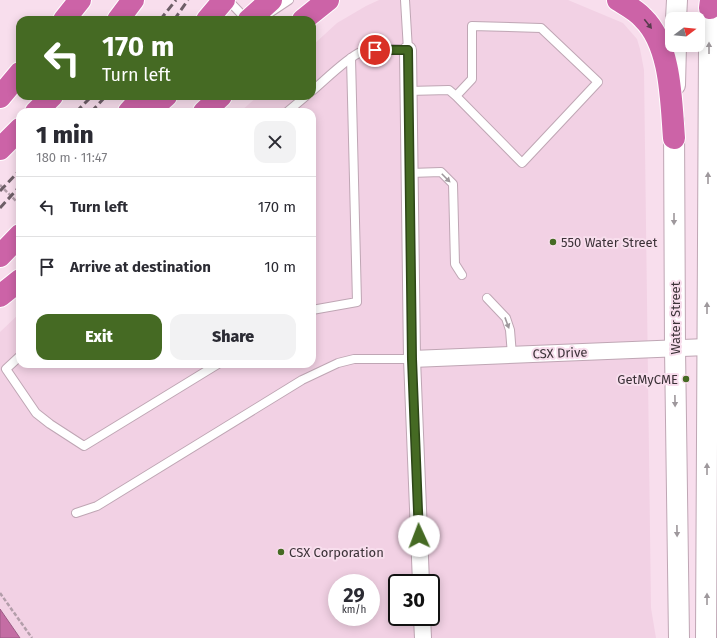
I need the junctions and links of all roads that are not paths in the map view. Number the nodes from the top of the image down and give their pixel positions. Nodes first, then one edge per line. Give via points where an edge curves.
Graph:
1 (80, 0) edge
2 (133, 0) edge
3 (224, 0) edge
4 (228, 0) edge
5 (271, 0) edge
6 (289, 0) edge
7 (328, 0) edge
8 (405, 0) edge
9 (618, 0) edge
10 (677, 0) edge
11 (711, 3) edge
12 (676, 12) edge
13 (67, 16) edge
14 (121, 16) edge
15 (210, 16) edge
16 (244, 16) edge
17 (253, 16) edge
18 (266, 16) edge
19 (308, 16) edge
20 (408, 50) junction
21 (676, 52) edge
22 (351, 58) junction
23 (16, 78) edge
24 (316, 88) edge
25 (408, 91) junction
26 (456, 96) junction
27 (0, 97) edge
28 (48, 100) edge
29 (140, 100) edge
30 (162, 100) edge
31 (217, 100) edge
32 (301, 100) edge
33 (40, 108) edge
34 (132, 108) edge
35 (152, 108) edge
36 (208, 108) edge
37 (292, 108) edge
38 (16, 133) edge
39 (674, 138) junction
40 (0, 149) edge
41 (410, 173) junction
42 (16, 239) edge
43 (0, 256) edge
44 (462, 275) dead end
45 (16, 283) edge
46 (0, 296) edge
47 (487, 298) dead end
48 (316, 309) edge
49 (712, 347) edge
50 (674, 348) junction
51 (512, 355) junction
52 (412, 359) junction
53 (16, 360) edge
54 (211, 368) edge
55 (76, 513) dead end
56 (421, 574) edge
57 (422, 626) edge
58 (423, 638) edge
59 (679, 638) edge
60 (706, 638) edge

1 - 13 highway
2 - 14 highway
3 - 15 highway
4 - 16 lane
5 - 17 highway
6 - 18 lane
7 - 19 highway
8 - 20 lane
9 -> 39 highway via 644,19 658,40 670,87
10 - 12 street
49 -> 11 street via 709,45
20 - 22 lane via 368,50
20 - 25 street
21 - 39 street, Water Street
22 - 24 lane
22 - 48 lane via 357,302
23 - 27 highway
25 - 26 lane via 449,90
25 - 41 street
26 - 26 lane via 522,163 598,82 541,28 472,26 472,79
28 - 33 highway
29 - 34 highway
30 - 35 highway
31 - 36 highway
32 - 37 lane
38 - 40 highway
39 -> 50 street, Water Street
41 -> 44 lane via 441,172 453,184 455,264
41 - 52 street
42 - 43 highway
45 - 46 highway
47 -> 51 lane via 506,318 510,330
49 - 50 street, CSX Drive
60 -> 49 street
50 - 51 street, CSX Drive
50 -> 59 street, Water Street
51 - 52 street, CSX Drive
52 - 55 lane via 354,359 338,363 302,380 97,506
52 - 56 street
53 - 54 lane via 6,369 36,413 84,446
57 - 58 street

